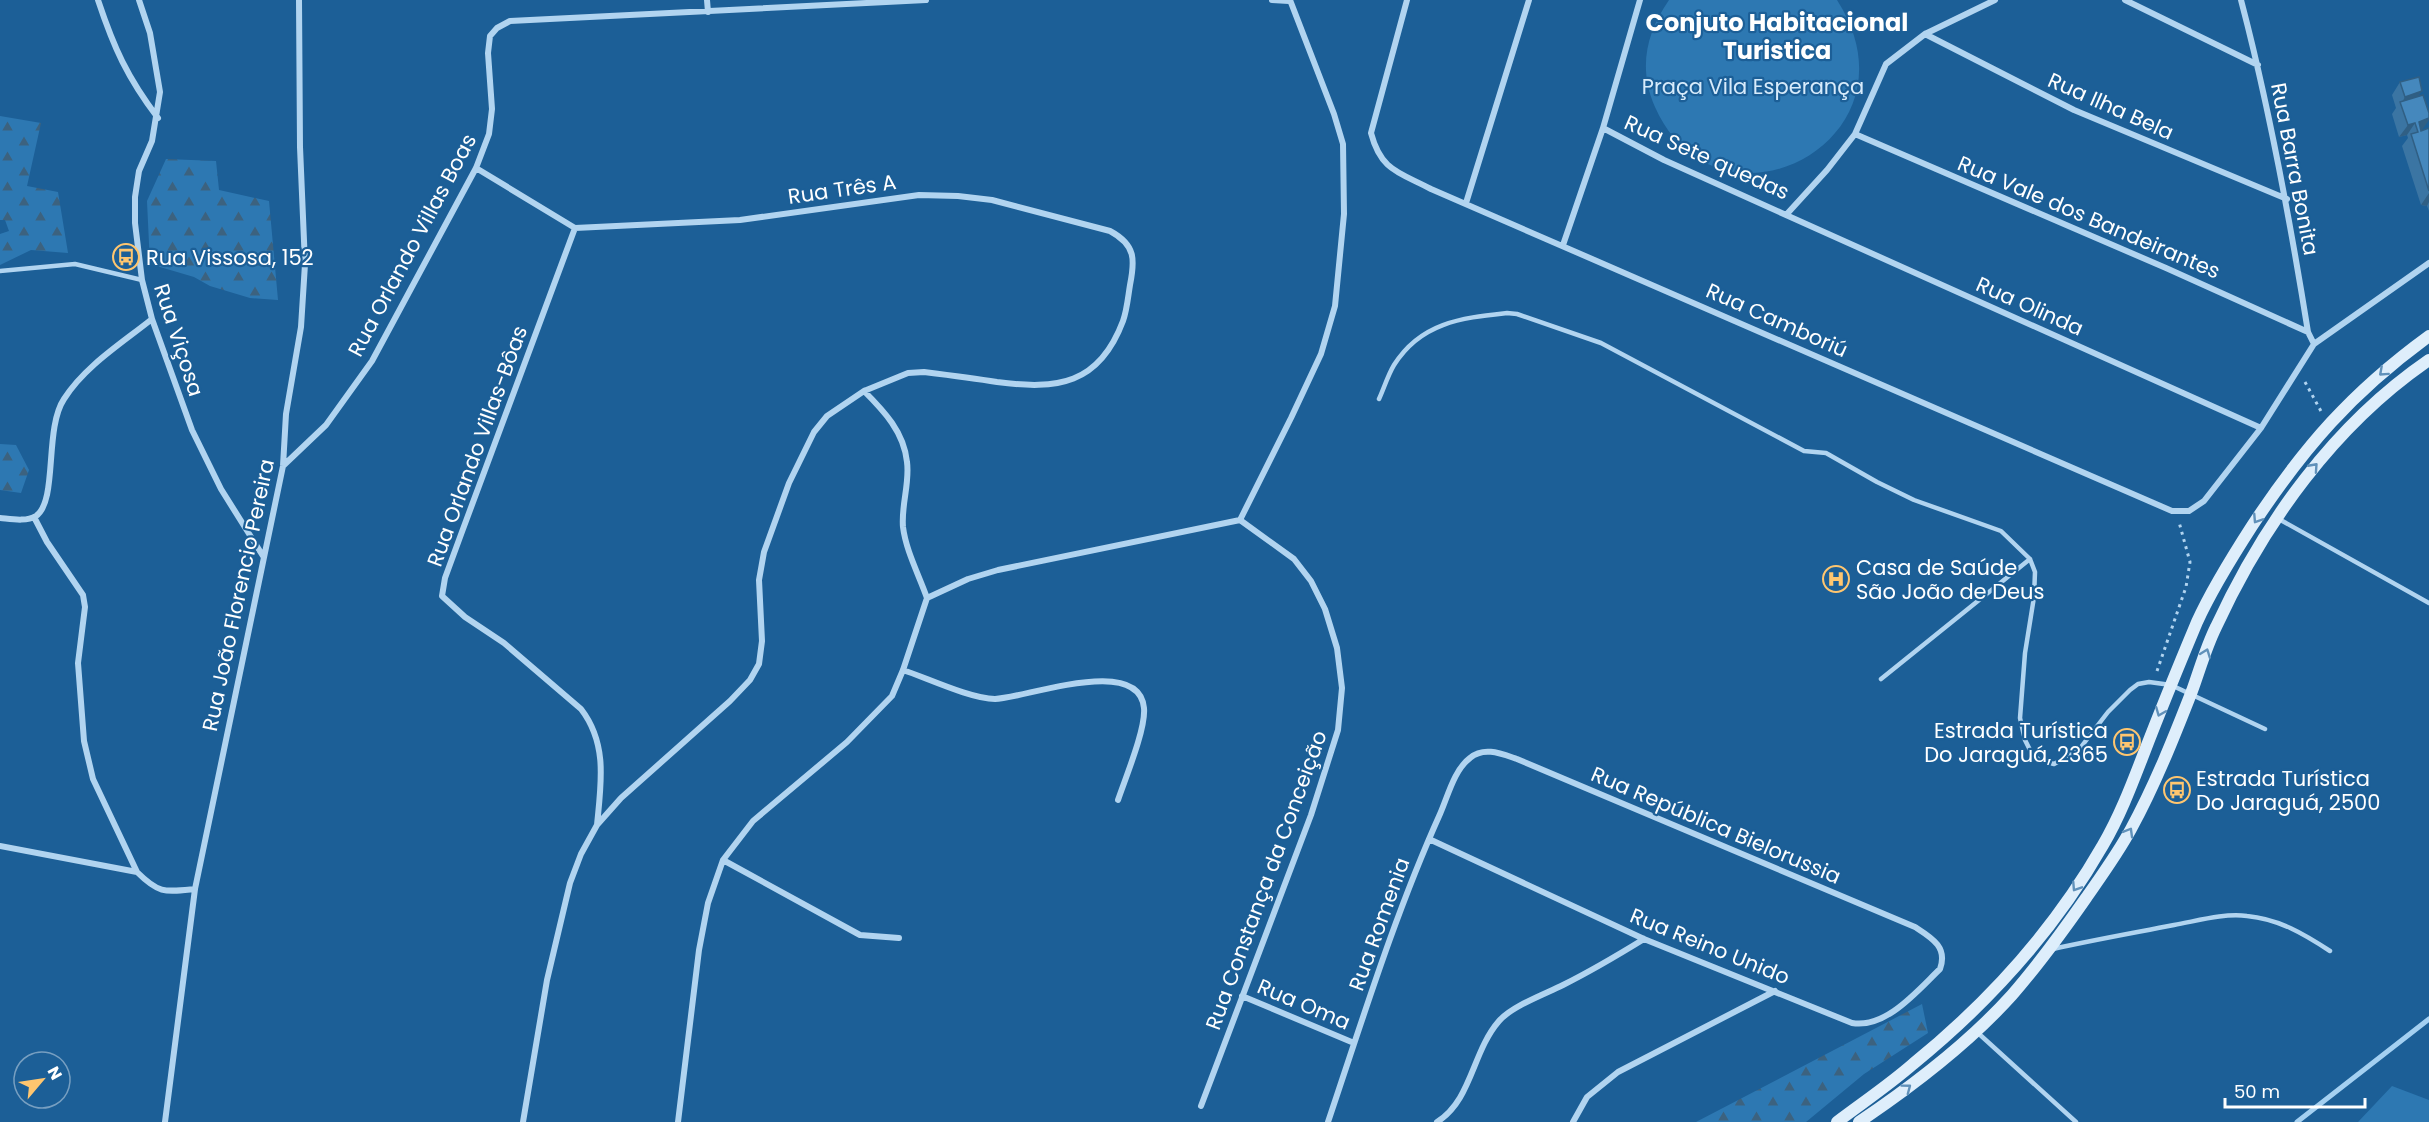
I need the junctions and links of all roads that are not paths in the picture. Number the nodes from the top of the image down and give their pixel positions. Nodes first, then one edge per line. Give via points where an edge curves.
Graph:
1 (98, 0) edge
2 (139, 0) edge
3 (299, 0) edge
4 (707, 0) edge
5 (926, 0) edge
6 (1272, 0) edge
7 (1407, 0) edge
8 (1529, 0) edge
9 (1640, 0) edge
10 (1995, 0) edge
11 (2125, 0) edge
12 (2241, 0) edge
13 (1290, 1) edge
14 (708, 12) junction
15 (1925, 34) junction
16 (2258, 65) junction
17 (158, 118) junction
18 (1603, 128) junction
19 (1855, 134) junction
20 (476, 168) junction
21 (2287, 199) junction
22 (1466, 203) junction
23 (1786, 215) junction
24 (575, 228) junction
25 (1563, 245) junction
26 (2429, 262) edge
27 (0, 271) edge
28 (142, 280) junction
29 (152, 319) junction
30 (2308, 332) junction
31 (2429, 336) edge
32 (2314, 344) junction
33 (2429, 360) edge
34 (864, 391) junction
35 (1379, 399) dead end
36 (2261, 428) junction
37 (284, 466) junction
38 (34, 517) junction
39 (0, 518) edge
40 (2277, 518) junction
41 (1240, 520) junction
42 (263, 556) junction
43 (2030, 559) junction
44 (927, 598) junction
45 (2429, 603) edge
46 (903, 670) junction
47 (1881, 679) dead end
48 (2171, 686) junction
49 (2191, 693) junction
50 (2265, 729) dead end
51 (1482, 752) joint
52 (1118, 800) dead end
53 (597, 825) junction
54 (1429, 839) junction
55 (0, 846) edge
56 (723, 860) junction
57 (137, 872) junction
58 (195, 890) junction
59 (899, 938) dead end
60 (1644, 939) junction
61 (1934, 939) joint
62 (2050, 949) junction
63 (2330, 951) dead end
64 (1775, 991) junction
65 (1242, 996) junction
66 (1975, 1030) junction
67 (1354, 1043) junction
68 (1201, 1106) dead end
69 (165, 1122) edge
70 (523, 1122) edge
71 (678, 1122) edge
72 (1328, 1122) edge
73 (1437, 1122) edge
74 (1573, 1122) edge
75 (1837, 1122) edge
76 (1859, 1122) edge
77 (2076, 1122) edge

1 - 17 street via 111,41 133,85
2 - 17 street, Rua Viçosa via 156,61
3 - 37 street, Rua João Florencio Pereira via 305,264 301,327 286,414
4 - 14 street
5 - 14 street
6 - 13 street
7 - 22 street, Rua Camboriú via 1371,134 1375,149 1383,162
8 - 22 street
9 - 18 street, Rua Sete quedas
10 - 15 street
11 - 16 street
12 - 16 street, Rua Barra Bonita
13 - 41 street via 1342,144 1344,214 1335,306 1321,354
14 - 20 street, Rua Orlando Villas Boas via 510,21 497,27 490,36 488,53 492,109 489,134
15 - 19 street, Rua Sete quedas via 1886,64
15 - 21 street, Rua Ilha Bela via 2074,110
16 - 21 street, Rua Barra Bonita
17 - 28 street, Rua Viçosa via 139,171 135,197
18 - 23 street, Rua Sete quedas
18 - 25 street
19 - 23 street, Rua Sete quedas
19 - 30 street, Rua Vale dos Bandeirantes
20 - 24 street
20 - 37 street, Rua Orlando Villas Boas via 372,361 326,425
21 - 30 street, Rua Barra Bonita
22 - 25 street, Rua Camboriú
23 - 36 street, Rua Olinda
24 - 34 street, Rua Três A via 740,220 919,195 958,196 992,200 1110,231 1128,245 1134,266 1123,320 1107,353 1092,370 1076,379 1029,386 924,372 908,373
24 - 53 street, Rua Orlando Villas-Bôas via 445,578 442,596 504,643 592,723 602,766
25 - 36 street, Rua Camboriú via 2176,511 2189,511 2204,501
26 - 32 street
27 - 28 lane via 75,264
28 - 29 street, Rua Viçosa
29 - 38 street via 89,369 64,399 51,441 49,491 44,507
29 - 42 street, Rua Viçosa via 192,430 221,489
30 - 32 street, Rua Barra Bonita
31 -> 48 main road via 2343,408 2276,489 2229,561
32 - 36 street
40 -> 33 main road via 2305,476 2338,440
34 - 44 street via 888,415 902,440 908,462 903,528
34 - 53 street via 827,416 814,432 789,483 764,552 759,579 762,641 759,664 750,680 621,798
35 - 43 lane via 1395,364 1416,340 1445,322 1517,314 1601,343 1804,450 1826,453 1914,500 2001,531
37 - 42 street, Rua João Florencio Pereira
38 - 39 street
38 - 57 street via 83,595 78,663 84,741 93,779
40 - 45 lane
49 -> 40 main road via 2215,628
41 - 44 street via 998,570
41 - 65 street, Rua Constança da Conceição via 1294,559 1311,581 1337,648 1342,688 1338,730 1311,815
42 - 58 street, Rua João Florencio Pereira
43 - 47 lane
43 - 48 lane via 2035,572 2034,597 2020,718 2025,741 2039,760 2054,764 2081,747 2108,712 2138,684 2154,681
44 - 46 street
46 - 52 street via 992,699 1086,681 1124,683 1133,688 1144,707 1142,725
46 - 56 street via 891,696 875,715 753,821
48 - 49 lane
48 -> 75 main road via 2108,836 2056,918 1982,1002 1914,1064
49 - 50 lane
62 -> 49 main road via 2131,829
51 - 54 street, Rua Romenia via 1461,767
51 - 61 street, Rua República Bielorussia via 1517,759 1915,927
53 - 70 street via 570,884 547,980
54 - 60 street, Rua Reino Unido
54 - 67 street, Rua Romenia via 1389,936
55 - 57 street
56 - 59 street via 860,935
56 - 71 street via 708,903 699,950
57 - 58 street via 163,892
58 - 69 street, Rua João Florencio Pereira
60 - 64 street, Rua Reino Unido
60 - 73 street via 1501,1018 1489,1033 1461,1098
61 - 64 street, Rua Reino Unido via 1944,960 1940,969 1877,1021 1852,1023
62 - 63 lane via 2246,915 2298,930
62 - 66 main road via 2011,996
64 - 74 street via 1618,1072 1587,1097
65 - 67 street, Rua Oma
65 - 68 street, Rua Constança da Conceição
76 -> 66 main road via 1929,1072
66 - 77 lane
67 - 72 street, Rua Romenia

